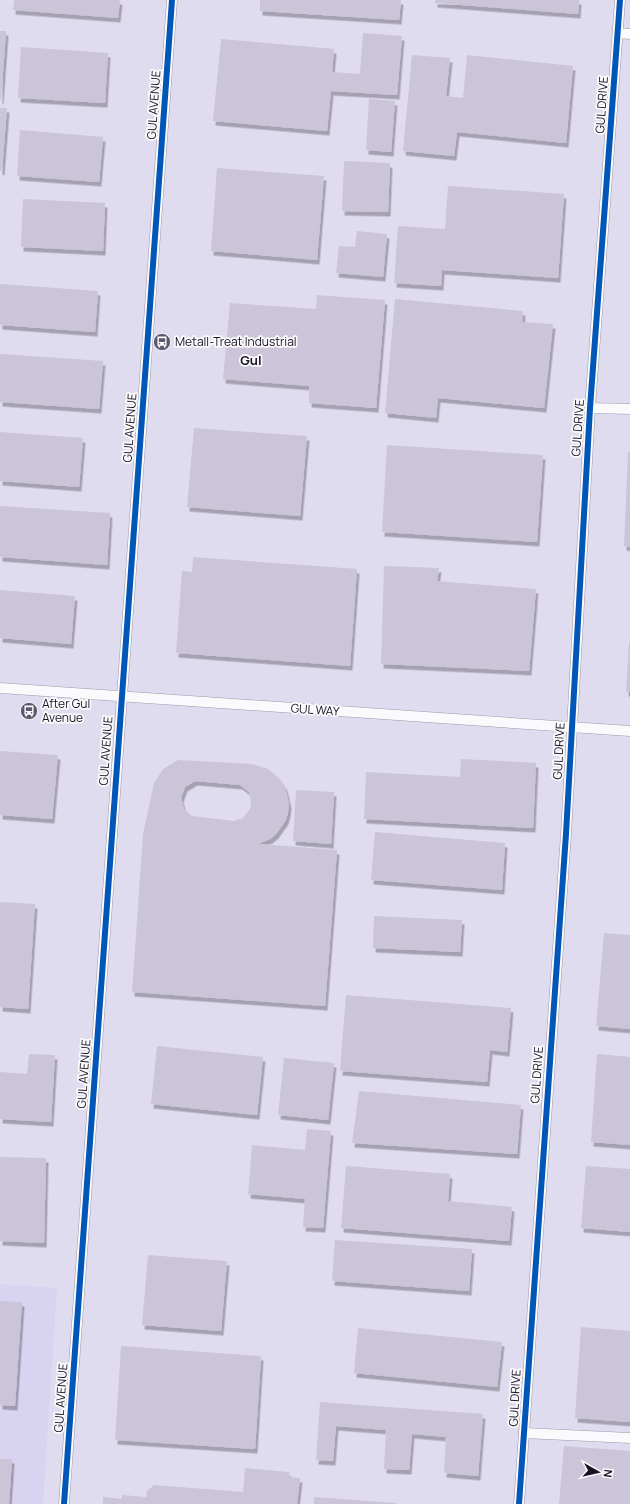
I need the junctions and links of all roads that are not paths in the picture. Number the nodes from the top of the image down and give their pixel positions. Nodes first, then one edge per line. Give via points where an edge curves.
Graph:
1 (172, 0) edge
2 (620, 0) edge
3 (618, 33) junction
4 (630, 34) edge
5 (590, 408) junction
6 (630, 410) edge
7 (0, 688) edge
8 (121, 698) junction
9 (572, 726) junction
10 (630, 731) edge
11 (524, 1433) junction
12 (630, 1438) edge
13 (64, 1504) edge
14 (519, 1504) edge

1 - 8 street, GUL AVENUE
2 - 3 street, GUL DRIVE
3 - 4 street
3 - 5 street, GUL DRIVE
5 - 6 street
5 - 9 street, GUL DRIVE
7 - 8 street, GUL WAY
8 - 9 street, GUL WAY
8 - 13 street, GUL AVENUE
9 - 10 street, GUL WAY
9 - 11 street, GUL DRIVE
11 - 12 street
11 - 14 street, GUL DRIVE

